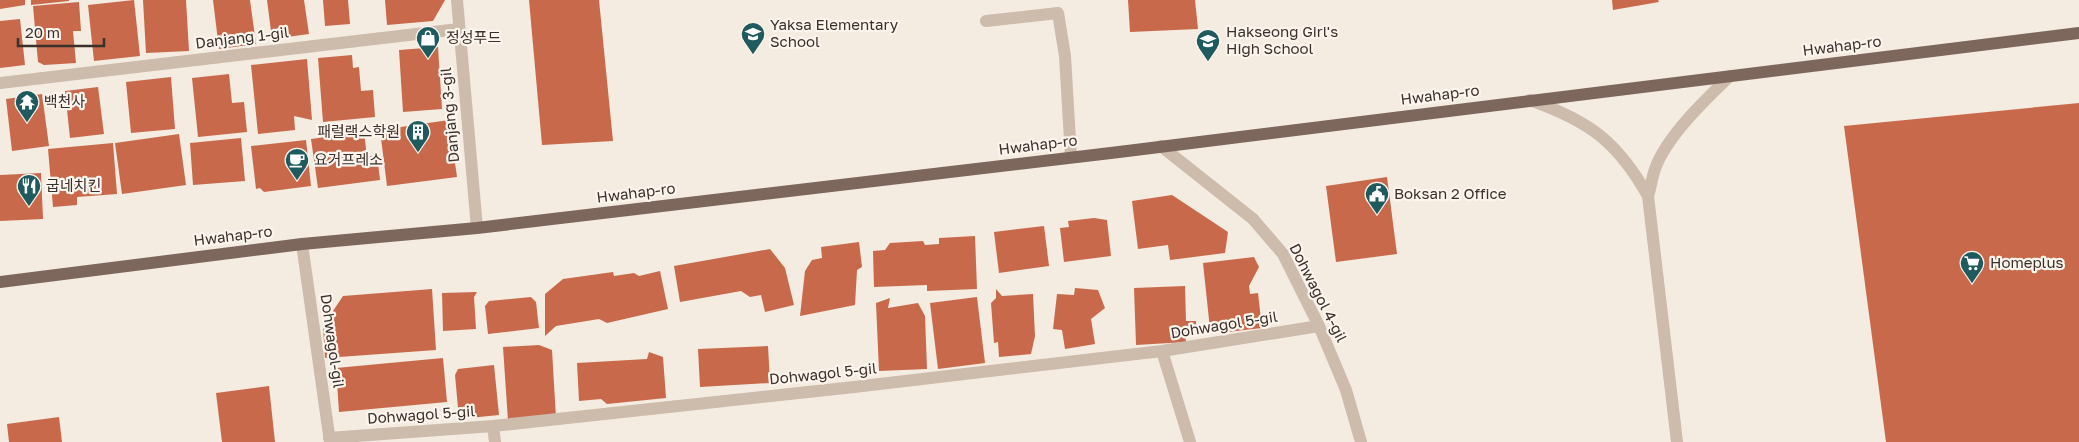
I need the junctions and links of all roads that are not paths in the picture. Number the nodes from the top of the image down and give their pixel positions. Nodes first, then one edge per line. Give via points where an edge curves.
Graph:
1 (457, 0) edge
2 (1057, 0) edge
3 (1058, 13) junction
4 (986, 21) dead end
5 (459, 29) junction
6 (2079, 34) edge
7 (1730, 76) junction
8 (0, 83) edge
9 (1530, 100) junction
10 (1161, 146) junction
11 (1071, 157) junction
12 (1648, 196) junction
13 (477, 228) junction
14 (302, 244) junction
15 (0, 282) edge
16 (1319, 326) junction
17 (1162, 352) junction
18 (493, 426) junction
19 (330, 440) edge
20 (496, 442) edge
21 (1190, 442) edge
22 (1362, 442) edge
23 (1677, 442) edge

1 - 5 street, Danjang 3-gil
2 - 3 street
3 - 4 street
3 - 11 street via 1065,56
5 - 8 street, Danjang 1-gil
5 - 13 street, Danjang 3-gil
6 - 7 main road, Hwahap-ro
7 - 9 main road, Hwahap-ro
7 - 12 street via 1668,144 1655,168
9 - 10 main road, Hwahap-ro
9 - 12 street via 1562,111 1593,130 1624,158
10 - 11 main road, Hwahap-ro
10 - 16 street, Dohwagol 4-gil via 1253,219 1283,254
11 - 13 main road, Hwahap-ro
12 - 23 street
13 - 14 main road, Hwahap-ro
14 - 15 main road, Hwahap-ro
14 - 19 street, Dohwagol-gil
16 - 17 street, Dohwagol 5-gil
16 - 22 street, Dohwagol 4-gil via 1346,390
17 - 18 street, Dohwagol 5-gil
17 - 21 street
18 - 19 street, Dohwagol 5-gil
18 - 20 street

